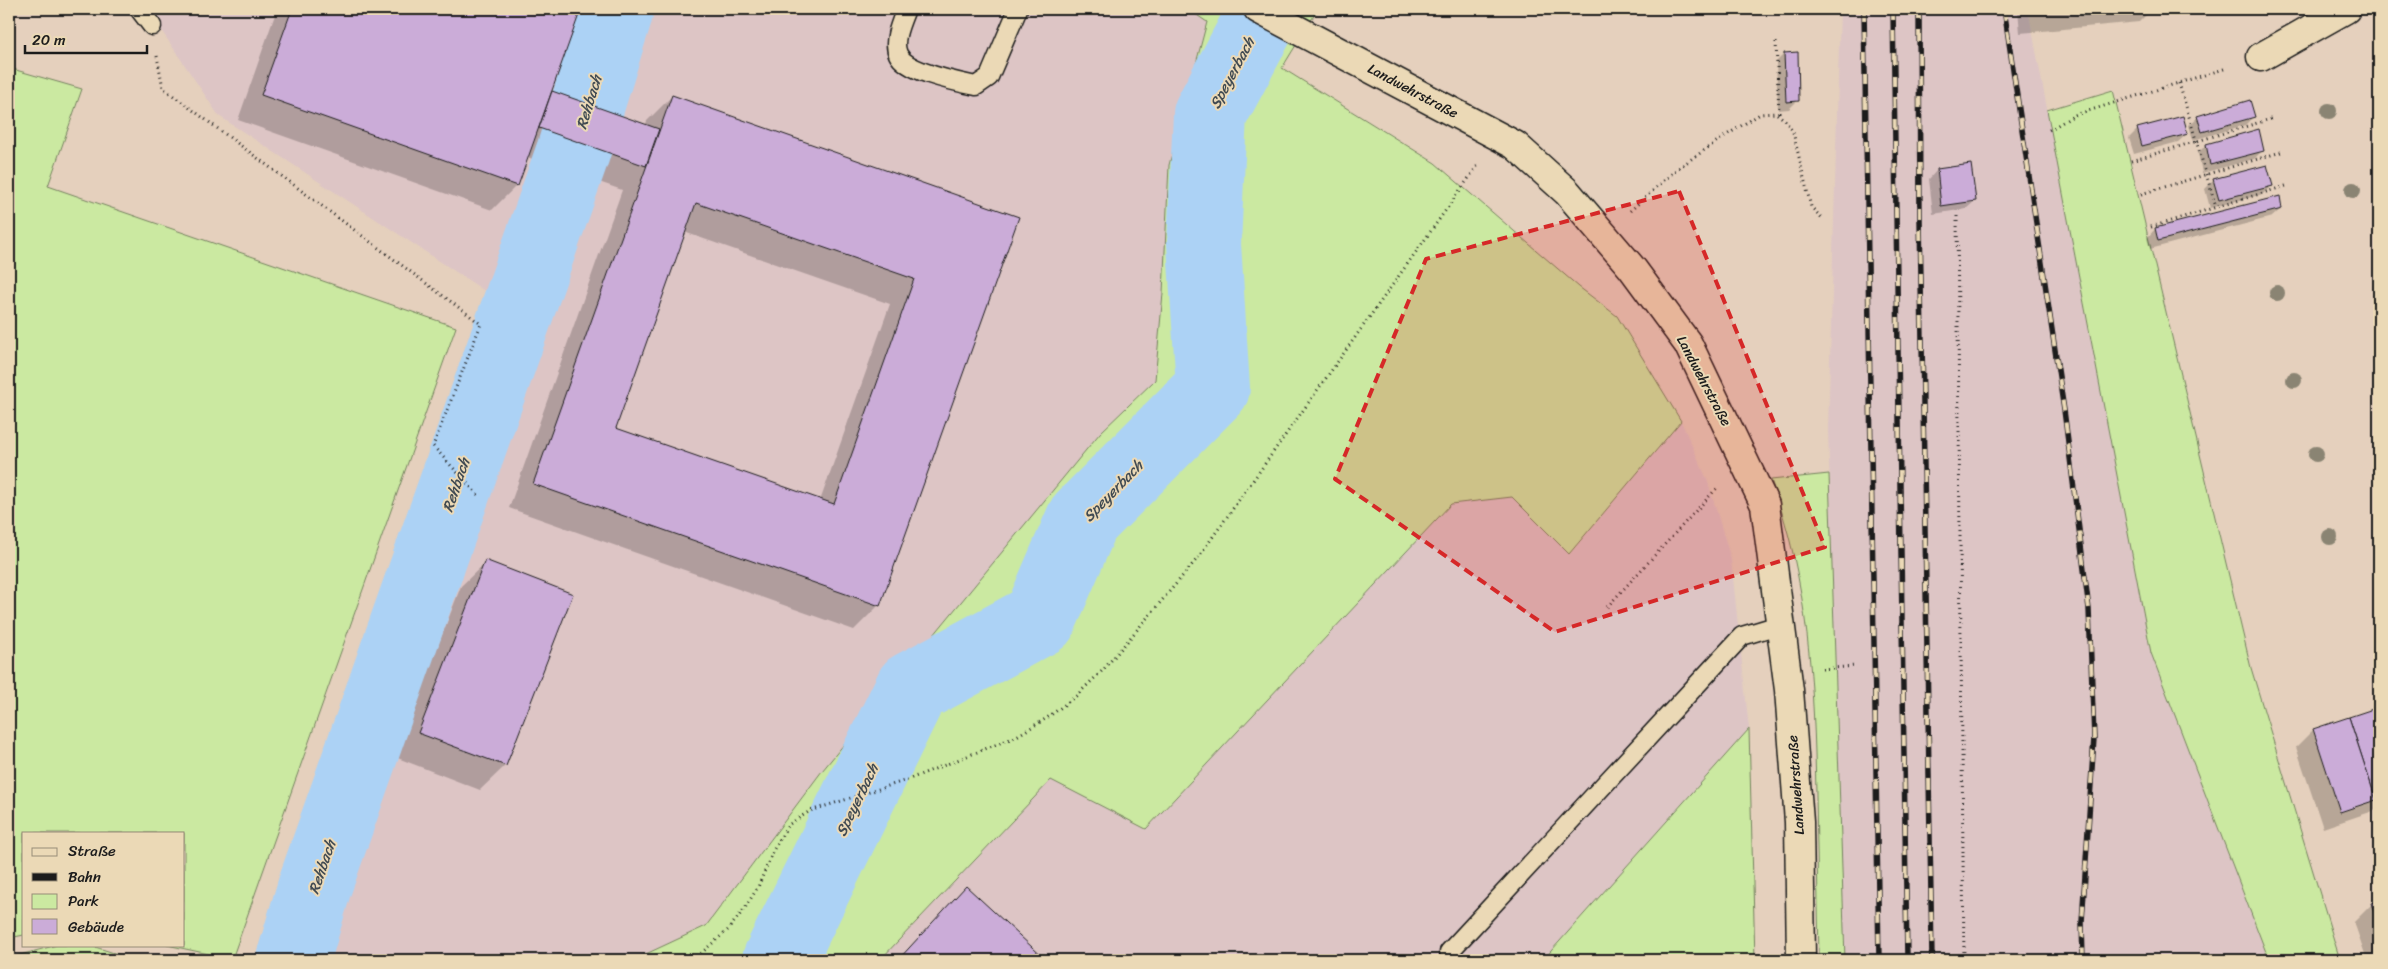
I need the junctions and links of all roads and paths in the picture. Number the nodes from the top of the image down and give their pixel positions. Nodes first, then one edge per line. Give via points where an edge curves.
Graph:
1 (139, 9) edge
2 (906, 9) edge
3 (1018, 9) edge
4 (1258, 9) edge
5 (2346, 9) edge
6 (152, 26) joint
7 (1776, 42) dead end
8 (2262, 57) joint
9 (2179, 83) junction
10 (1779, 115) junction
11 (2274, 118) dead end
12 (2049, 130) dead end
13 (1497, 135) junction
14 (2196, 141) junction
15 (2281, 152) dead end
16 (2131, 161) dead end
17 (2206, 175) junction
18 (2289, 185) dead end
19 (2141, 194) dead end
20 (2216, 208) junction
21 (1957, 216) dead end
22 (1822, 218) dead end
23 (2151, 227) dead end
24 (1603, 234) junction
25 (1744, 460) junction
26 (478, 495) dead end
27 (1607, 607) dead end
28 (1782, 624) junction
29 (1856, 666) dead end
30 (1820, 669) dead end
31 (1449, 952) dead end
32 (693, 960) edge
33 (1802, 960) edge
34 (1964, 960) edge

1 - 6 lane
2 - 3 lane via 897,34 898,53 906,65 976,86 989,77
4 - 13 street, Landwehrstraße
5 - 8 street
6 - 26 path via 164,88 481,324 433,446
7 - 10 path
8 - 9 path
9 - 12 path via 2074,115
9 - 14 path
10 - 22 path via 1793,132 1811,207
10 - 24 path via 1776,112 1760,114 1707,148 1677,169
11 - 14 path
13 - 24 street, Landwehrstraße via 1515,145 1567,192
13 - 32 path via 1197,559 1103,670 1076,696 1015,737 907,780 810,811 788,825 745,908 728,930
14 - 16 path
14 - 17 path
15 - 17 path
17 - 19 path
17 - 20 path
18 - 20 path
20 - 23 path
21 - 34 path
24 - 25 street, Landwehrstraße via 1688,344
25 - 27 path
25 - 28 street, Landwehrstraße via 1765,505
28 - 31 lane via 1742,636
28 - 33 street, Landwehrstraße via 1799,822
29 - 30 path

